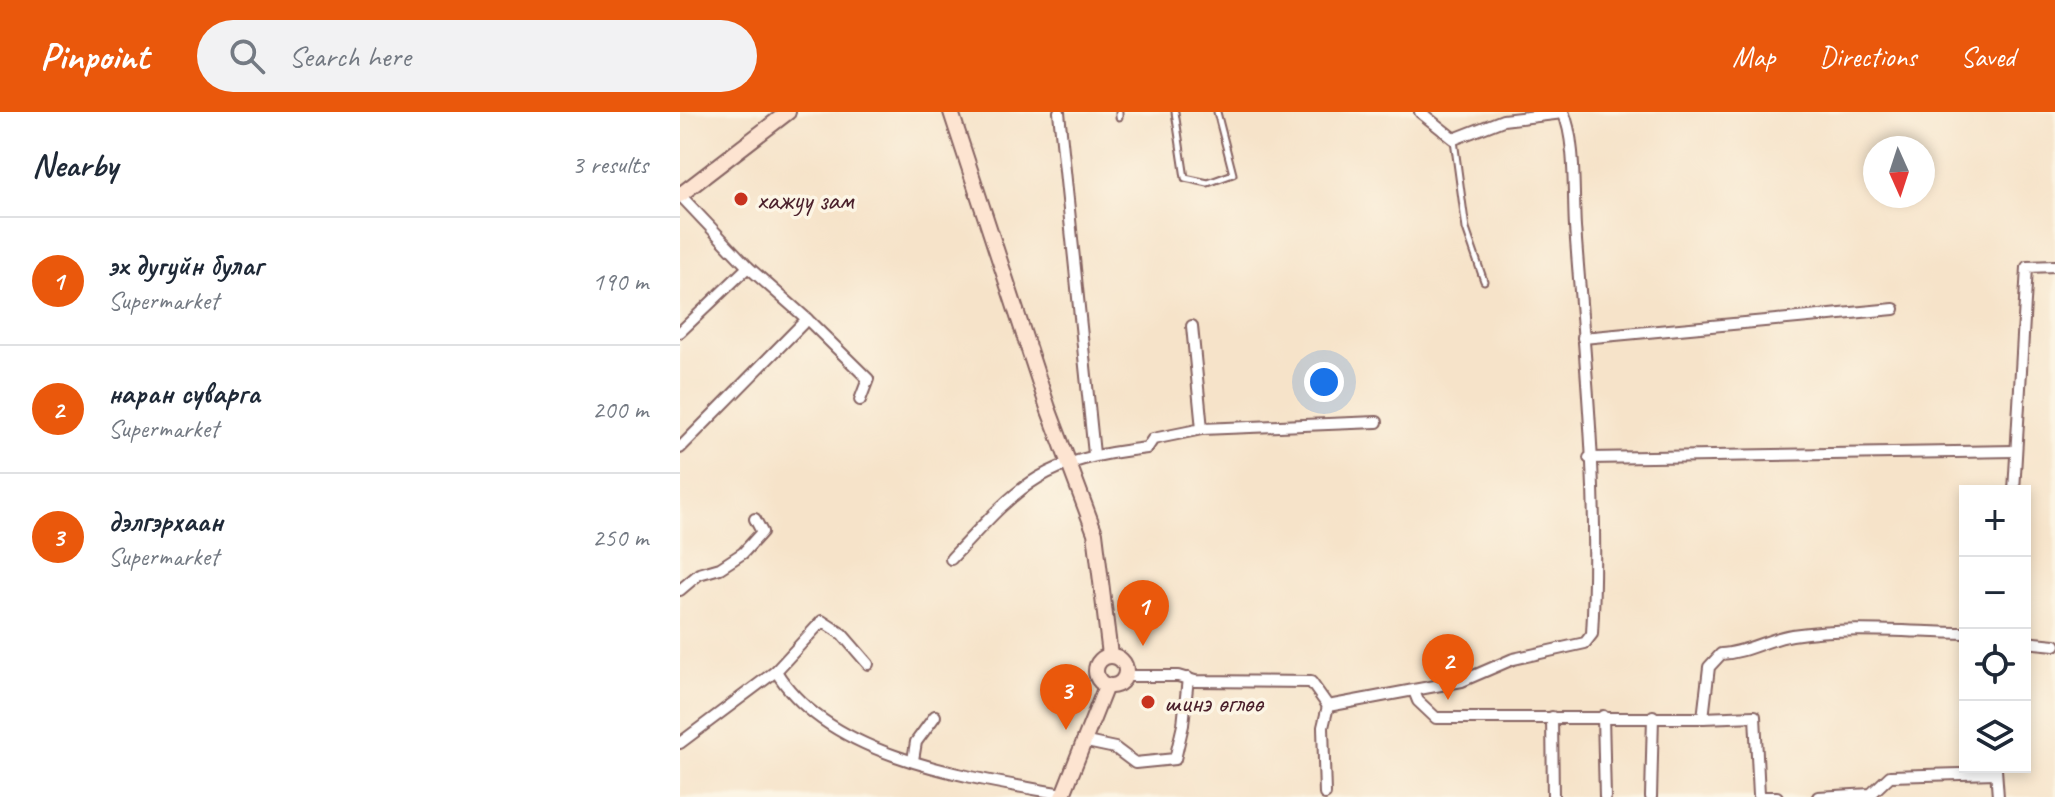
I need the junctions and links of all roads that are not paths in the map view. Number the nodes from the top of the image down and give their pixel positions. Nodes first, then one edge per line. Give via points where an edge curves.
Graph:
1 (788, 112) edge
2 (951, 112) edge
3 (1059, 112) edge
4 (1175, 112) edge
5 (1217, 112) edge
6 (1420, 112) edge
7 (1563, 112) edge
8 (1454, 139) junction
9 (680, 195) edge
10 (2055, 266) edge
11 (748, 267) junction
12 (1484, 281) dead end
13 (1894, 309) dead end
14 (807, 319) junction
15 (1192, 326) dead end
16 (680, 332) edge
17 (1583, 338) junction
18 (860, 400) dead end
19 (1377, 422) dead end
20 (1202, 429) junction
21 (680, 448) edge
22 (2016, 451) junction
23 (1094, 454) junction
24 (1589, 458) junction
25 (1070, 462) junction
26 (2014, 485) edge
27 (755, 519) dead end
28 (951, 559) dead end
29 (680, 590) edge
30 (1959, 633) edge
31 (2031, 643) edge
32 (2055, 645) edge
33 (1110, 655) junction
34 (868, 664) dead end
35 (776, 671) junction
36 (1126, 676) junction
37 (1188, 678) junction
38 (1106, 686) junction
39 (1414, 691) junction
40 (1328, 706) junction
41 (935, 716) dead end
42 (1603, 716) junction
43 (1653, 716) junction
44 (1552, 717) junction
45 (1703, 718) junction
46 (1082, 741) junction
47 (680, 743) edge
48 (913, 760) junction
49 (1959, 772) edge
50 (1996, 773) edge
51 (1325, 794) dead end
52 (1062, 796) edge
53 (1759, 796) edge
54 (1553, 797) edge
55 (1605, 797) edge
56 (1651, 797) edge
57 (1777, 797) edge
58 (1818, 797) edge
59 (1998, 797) edge

1 - 9 street
2 - 25 street
3 - 23 street
4 - 5 lane via 1185,178 1208,183 1233,174
6 - 8 street
7 - 8 street via 1503,120
7 - 17 street
8 - 12 lane via 1466,229
9 - 11 street
10 - 22 street via 2027,267
11 - 14 street
11 - 16 street
13 - 17 street
14 - 18 street via 868,379
14 - 21 street
15 - 20 street
17 - 24 street
19 - 20 street
20 - 23 street via 1153,439 1147,448
22 - 24 street
22 - 26 street
23 - 25 street
24 - 39 street via 1592,634 1585,643 1513,659 1462,681
25 - 28 street via 1032,479
25 - 33 street via 1095,533
27 - 29 street via 762,532 743,553 699,574
30 - 45 street via 1842,630 1789,635 1721,654 1709,667
31 - 32 street
33 - 36 street via 1125,664
33 - 38 street via 1096,666 1097,678
34 - 35 street via 842,634 822,621
35 - 47 street
35 - 48 street via 825,722
36 - 37 street
36 - 38 street via 1118,685
37 - 40 street via 1311,682
37 - 46 street via 1175,759 1135,763 1115,748
38 - 46 street
39 - 40 street
39 - 44 street via 1436,718
40 - 51 street via 1323,727
41 - 48 street via 916,742
42 - 43 street
42 - 44 street
42 - 55 street
43 - 45 street
43 - 56 street
44 - 54 street
45 - 53 street via 1755,716
46 - 52 street
48 - 52 street
49 - 58 street via 1890,776 1871,794
50 - 59 street
53 - 57 street

